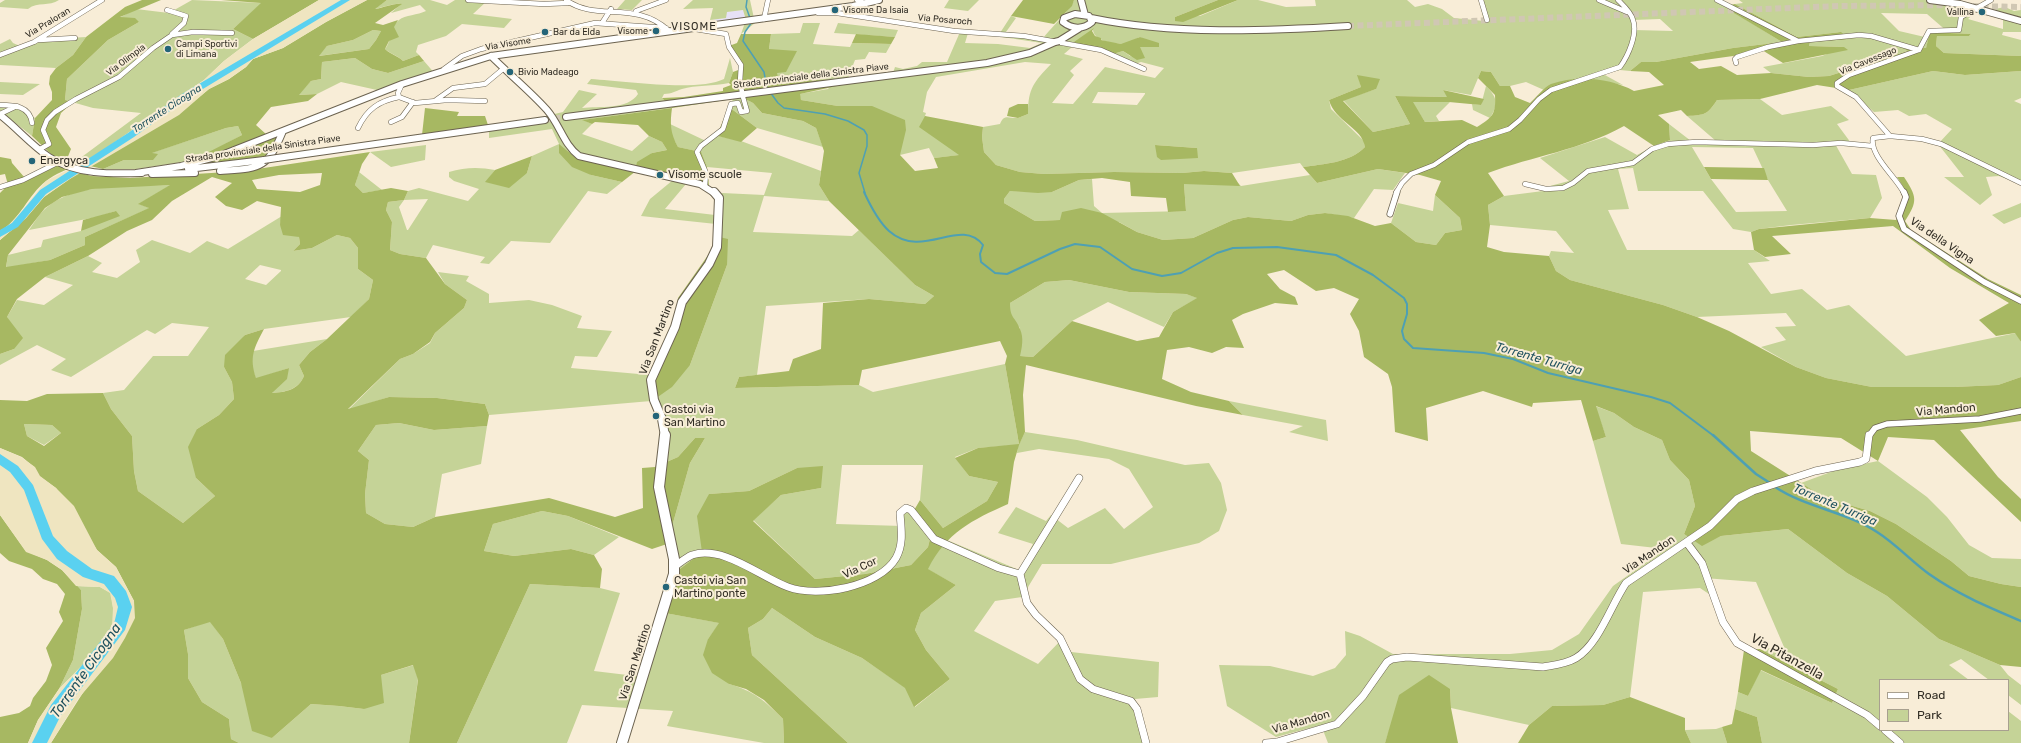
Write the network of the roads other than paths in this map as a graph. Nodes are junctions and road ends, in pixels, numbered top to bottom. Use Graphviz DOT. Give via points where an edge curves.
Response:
graph roads {
  1 [pos="102,0"];
  2 [pos="468,0"];
  3 [pos="666,0"];
  4 [pos="768,0"];
  5 [pos="857,0"];
  6 [pos="879,0"];
  7 [pos="1481,0"];
  8 [pos="1599,0"];
  9 [pos="1618,0"];
  10 [pos="1717,0"];
  11 [pos="1930,0"];
  12 [pos="1991,0"];
  13 [pos="567,1"];
  14 [pos="1081,1"];
  15 [pos="864,3"];
  16 [pos="609,9"];
  17 [pos="1976,9"];
  18 [pos="167,10"];
  19 [pos="636,11"];
  20 [pos="815,11"];
  21 [pos="1628,13"];
  22 [pos="1075,14"];
  23 [pos="1085,15"];
  24 [pos="1091,18"];
  25 [pos="761,19"];
  26 [pos="1487,20"];
  27 [pos="2021,21"];
  28 [pos="602,23"];
  29 [pos="1118,23"];
  30 [pos="1066,25"];
  31 [pos="1089,26"];
  32 [pos="1348,26"];
  33 [pos="690,28"];
  34 [pos="1080,28"];
  35 [pos="667,30"];
  36 [pos="232,33"];
  37 [pos="169,36"];
  38 [pos="76,38"];
  39 [pos="37,40"];
  40 [pos="1055,41"];
  41 [pos="1798,41"];
  42 [pos="493,46"];
  43 [pos="1919,50"];
  44 [pos="0,55"];
  45 [pos="493,56"];
  46 [pos="1736,63"];
  47 [pos="444,69"];
  48 [pos="503,69"];
  49 [pos="1144,69"];
  50 [pos="402,84"];
  51 [pos="744,94"];
  52 [pos="398,98"];
  53 [pos="436,100"];
  54 [pos="485,101"];
  55 [pos="413,102"];
  56 [pos="0,106"];
  57 [pos="17,106"];
  58 [pos="0,114"];
  59 [pos="566,117"];
  60 [pos="545,120"];
  61 [pos="391,122"];
  62 [pos="32,123"];
  63 [pos="358,128"];
  64 [pos="283,131"];
  65 [pos="1890,136"];
  66 [pos="1873,146"];
  67 [pos="40,149"];
  68 [pos="59,162"];
  69 [pos="136,173"];
  70 [pos="2021,183"];
  71 [pos="1525,184"];
  72 [pos="704,186"];
  73 [pos="0,187"];
  74 [pos="1390,214"];
  75 [pos="2021,301"];
  76 [pos="2021,411"];
  77 [pos="1079,478"];
  78 [pos="1687,543"];
  79 [pos="674,567"];
  80 [pos="1020,574"];
  81 [pos="1879,725"];
  82 [pos="1886,731"];
  83 [pos="622,743"];
  84 [pos="1146,743"];
  85 [pos="1266,743"];
  86 [pos="1900,743"];
  1 -- 39 [label="street, Via Praloran"];
  2 -- 13 [label="street" via="544,4"];
  3 -- 19 [label="street"];
  4 -- 25 [label="street"];
  5 -- 15 [label="street"];
  6 -- 15 [label="street"];
  7 -- 26 [label="street"];
  8 -- 21 [label="street"];
  9 -- 21 [label="street"];
  10 -- 41 [label="street"];
  11 -- 17 [label="street"];
  12 -- 17 [label="street"];
  13 -- 16 [label="street" via="591,8"];
  14 -- 22 [label="street"];
  14 -- 23 [label="street"];
  15 -- 20 [label="street"];
  16 -- 19 [label="street"];
  16 -- 28 [label="street"];
  17 -- 27 [label="street"];
  17 -- 43 [label="street" via="1961,17 1959,30 1926,33"];
  18 -- 37 [label="street" via="186,16 184,23"];
  19 -- 35 [label="street" via="659,19"];
  20 -- 25 [label="street"];
  20 -- 40 [label="street, Via Posaroch" via="954,31"];
  21 -- 74 [label="street" via="1633,20 1634,31 1620,67 1550,90 1541,96 1524,118 1510,128 1470,142 1454,150 1435,165 1413,173 1401,182 1396,190"];
  22 -- 23 [label="street"];
  22 -- 30 [label="street" via="1064,18 1063,22"];
  23 -- 24 [label="street"];
  24 -- 29 [label="street"];
  24 -- 31 [label="street"];
  25 -- 33 [label="street, Via Visome"];
  28 -- 35 [label="street"];
  28 -- 42 [label="street"];
  29 -- 31 [label="street"];
  29 -- 32 [label="street" via="1254,31"];
  30 -- 34 [label="street"];
  30 -- 40 [label="street" via="1065,31"];
  31 -- 34 [label="street"];
  33 -- 35 [label="street, Via Visome"];
  33 -- 51 [label="street" via="726,34 729,47 741,65 740,82"];
  34 -- 40 [label="street, Strada provinciale della Sinistra Piave"];
  35 -- 45 [label="street, Via Visome"];
  36 -- 37 [label="street" via="182,33"];
  37 -- 67 [label="street, Via Olimpia" via="117,79 55,112 44,130 49,144"];
  38 -- 39 [label="street"];
  39 -- 44 [label="street, Via Praloran"];
  40 -- 49 [label="street, Via Posaroch" via="1107,52"];
  40 -- 51 [label="street, Strada provinciale della Sinistra Piave" via="1030,54 1000,61"];
  41 -- 43 [label="street" via="1859,35 1872,36"];
  41 -- 46 [label="street" via="1737,57"];
  42 -- 45 [label="street"];
  42 -- 47 [label="street" via="462,56"];
  43 -- 65 [label="street, Via Cavessago" via="1850,76 1836,84 1840,89 1856,97"];
  45 -- 47 [label="street, Via Visome"];
  45 -- 48 [label="street, Via San Martino"];
  47 -- 50 [label="street, Via Visome"];
  48 -- 53 [label="street" via="484,84 453,88"];
  48 -- 72 [label="street, Via San Martino" via="554,118 568,147 576,155 586,160"];
  50 -- 52 [label="street"];
  50 -- 64 [label="street, Via Visome"];
  51 -- 59 [label="street, Strada provinciale della Sinistra Piave"];
  51 -- 72 [label="street" via="747,111 741,112 738,104 731,104 723,129 697,152 706,174"];
  52 -- 55 [label="street"];
  52 -- 63 [label="street" via="370,108"];
  53 -- 54 [label="street"];
  53 -- 55 [label="street" via="430,103"];
  55 -- 61 [label="street" via="402,117"];
  56 -- 57 [label="street"];
  57 -- 58 [label="street"];
  57 -- 62 [label="street" via="29,114"];
  58 -- 67 [label="street, Strada provinciale della Sinistra Piave"];
  60 -- 69 [label="street, Strada provinciale della Sinistra Piave, bridge" via="264,160 159,173"];
  64 -- 69 [label="street, Via Visome" via="208,160"];
  64 -- 69 [label="street" via="272,156 267,163 259,166 166,175"];
  65 -- 66 [label="street" via="1873,138"];
  65 -- 70 [label="street" via="1940,144"];
  66 -- 71 [label="street" via="1841,143 1668,144 1652,149 1633,163 1588,171 1562,188 1546,189"];
  66 -- 75 [label="street, Via della Vigna" via="1906,197 1899,216 1899,223 1904,229 1984,282"];
  67 -- 68 [label="street, Strada provinciale della Sinistra Piave"];
  68 -- 69 [label="street, Strada provinciale della Sinistra Piave" via="93,171"];
  68 -- 73 [label="street" via="23,180"];
  72 -- 79 [label="street, Via San Martino" via="716,193 719,198 717,247 709,264 682,302 675,327 651,380 665,437 658,487"];
  76 -- 78 [label="street, Via Mandon" via="2008,415 1875,427 1868,436 1866,459 1815,471 1737,498 1710,526"];
  77 -- 80 [label="street"];
  78 -- 81 [label="street, Via Pitanzella" via="1702,563 1723,622 1737,643 1867,715"];
  78 -- 85 [label="street, Via Mandon" via="1626,583 1593,642 1574,660 1543,667 1392,658 1341,721 1292,738"];
  79 -- 80 [label="street, Via Cor" via="693,555 707,554 738,562 792,588 846,588 875,576 891,565 896,558 902,537 900,513 906,508 911,510 934,539 999,568"];
  79 -- 83 [label="street, Via San Martino" via="671,588"];
  80 -- 84 [label="street" via="1028,602 1036,615 1060,638 1080,679 1093,689 1131,701 1137,708"];
  82 -- 86 [label="street"];
}
